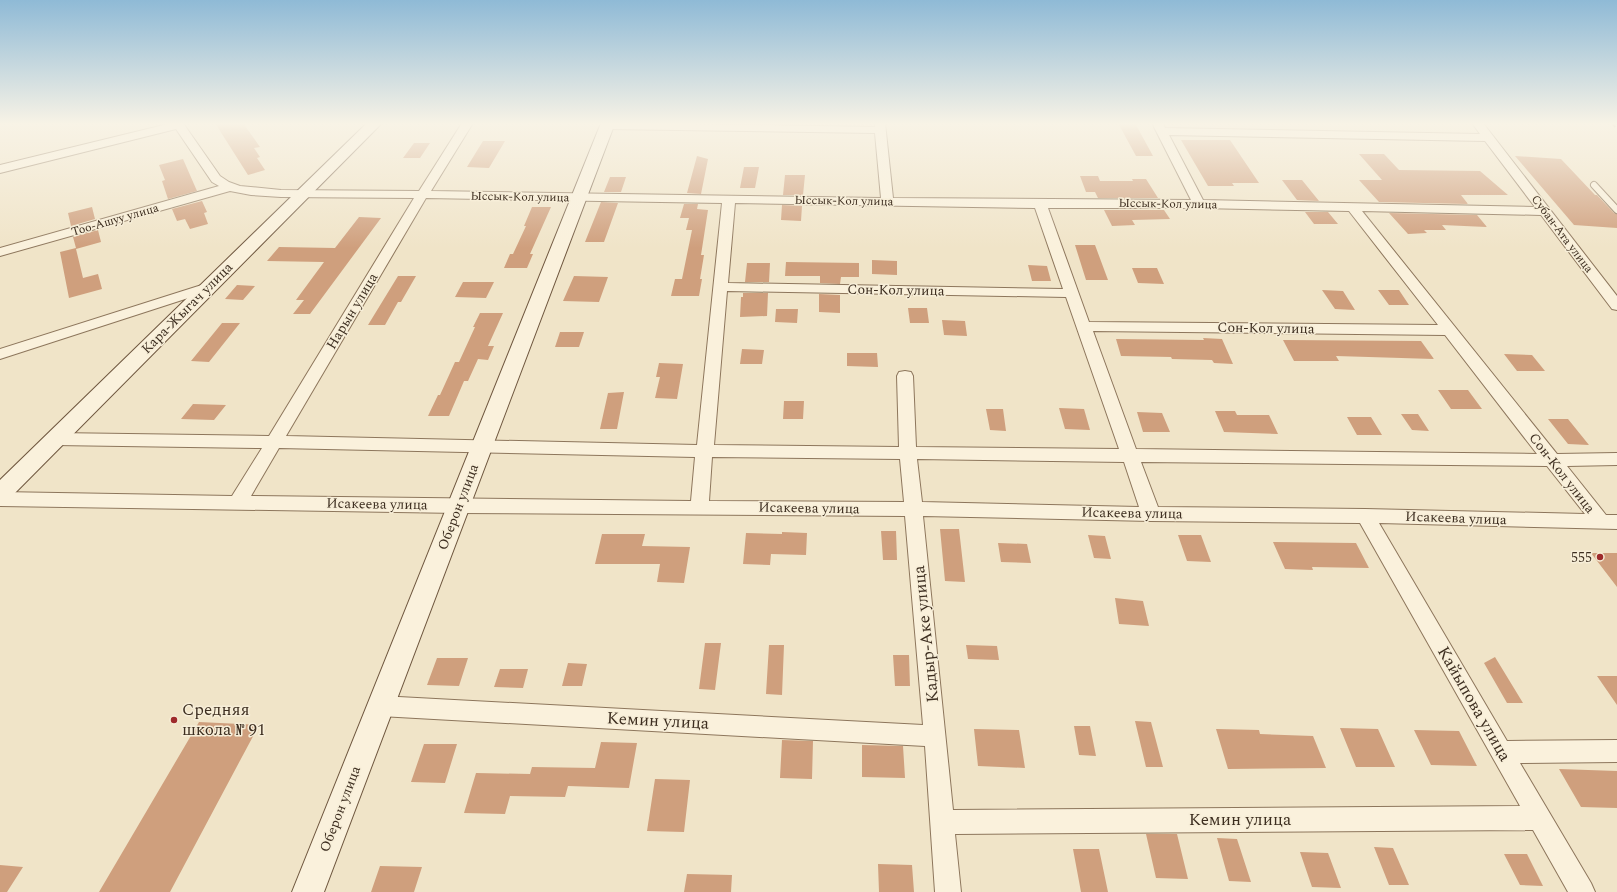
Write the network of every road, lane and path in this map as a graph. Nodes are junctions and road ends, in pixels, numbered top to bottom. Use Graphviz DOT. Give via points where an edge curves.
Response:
graph roads {
  1 [pos="17,165"];
  2 [pos="206,165"];
  3 [pos="333,165"];
  4 [pos="441,165"];
  5 [pos="592,165"];
  6 [pos="884,165"];
  7 [pos="1178,165"];
  8 [pos="1508,165"];
  9 [pos="0,169"];
  10 [pos="1594,184"];
  11 [pos="230,188"];
  12 [pos="303,194"];
  13 [pos="422,195"];
  14 [pos="578,198"];
  15 [pos="729,199"];
  16 [pos="887,201"];
  17 [pos="1040,204"];
  18 [pos="1199,204"];
  19 [pos="1353,208"];
  20 [pos="1617,210"];
  21 [pos="1544,211"];
  22 [pos="0,252"];
  23 [pos="208,287"];
  24 [pos="720,287"];
  25 [pos="1072,293"];
  26 [pos="1617,306"];
  27 [pos="1084,326"];
  28 [pos="1449,330"];
  29 [pos="0,354"];
  30 [pos="904,376"];
  31 [pos="55,439"];
  32 [pos="273,442"];
  33 [pos="480,447"];
  34 [pos="705,451"];
  35 [pos="908,452"];
  36 [pos="1130,455"];
  37 [pos="1552,460"];
  38 [pos="1617,460"];
  39 [pos="0,494"];
  40 [pos="0,499"];
  41 [pos="238,502"];
  42 [pos="459,506"];
  43 [pos="699,506"];
  44 [pos="913,509"];
  45 [pos="1151,514"];
  46 [pos="1365,516"];
  47 [pos="1609,522"];
  48 [pos="380,706"];
  49 [pos="936,736"];
  50 [pos="1617,751"];
  51 [pos="1502,752"];
  52 [pos="1539,818"];
  53 [pos="942,822"];
  54 [pos="308,892"];
  55 [pos="948,892"];
  56 [pos="1582,892"];
  1 -- 9 [label="street"];
  2 -- 11 [label="street, Ыссык-Кол улица" via="222,185"];
  3 -- 12 [label="street, Кара-Жыгач улица"];
  4 -- 13 [label="street, Нарын улица"];
  5 -- 14 [label="street, Оберон улица"];
  6 -- 16 [label="street"];
  7 -- 18 [label="street"];
  8 -- 21 [label="street, Субан-Ата улица"];
  10 -- 20 [label="lane"];
  11 -- 12 [label="street, Ыссык-Кол улица"];
  11 -- 22 [label="street, Тоо-Ашуу улица"];
  12 -- 13 [label="street, Ыссык-Кол улица"];
  12 -- 23 [label="street, Кара-Жыгач улица"];
  13 -- 14 [label="street, Ыссык-Кол улица"];
  13 -- 32 [label="street, Нарын улица"];
  14 -- 15 [label="street, Ыссык-Кол улица"];
  14 -- 33 [label="street, Оберон улица"];
  15 -- 16 [label="street, Ыссык-Кол улица"];
  15 -- 24 [label="street"];
  16 -- 17 [label="street, Ыссык-Кол улица"];
  17 -- 18 [label="street, Ыссык-Кол улица"];
  17 -- 25 [label="street"];
  18 -- 19 [label="street, Ыссык-Кол улица"];
  19 -- 21 [label="street, Ыссык-Кол улица"];
  19 -- 28 [label="street, Сон-Кол улица"];
  21 -- 26 [label="street, Субан-Ата улица"];
  23 -- 29 [label="street"];
  23 -- 31 [label="street, Кара-Жыгач улица"];
  24 -- 25 [label="street, Сон-Кол улица"];
  24 -- 34 [label="street"];
  25 -- 27 [label="street"];
  27 -- 28 [label="street, Сон-Кол улица"];
  27 -- 36 [label="street"];
  28 -- 37 [label="street, Сон-Кол улица"];
  30 -- 35 [label="street, Кадыр-Аке улица"];
  31 -- 32 [label="street"];
  31 -- 39 [label="street, Кара-Жыгач улица"];
  32 -- 33 [label="street"];
  32 -- 41 [label="street, Нарын улица"];
  33 -- 34 [label="street"];
  33 -- 42 [label="street, Оберон улица"];
  34 -- 35 [label="street"];
  34 -- 43 [label="street"];
  35 -- 36 [label="street"];
  35 -- 44 [label="street, Кадыр-Аке улица"];
  36 -- 37 [label="street"];
  36 -- 45 [label="street"];
  37 -- 38 [label="street"];
  37 -- 47 [label="street, Сон-Кол улица"];
  40 -- 41 [label="street, Исакеева улица"];
  41 -- 42 [label="street, Исакеева улица"];
  42 -- 43 [label="street, Исакеева улица"];
  42 -- 48 [label="street, Оберон улица"];
  43 -- 44 [label="street, Исакеева улица"];
  44 -- 45 [label="street, Исакеева улица"];
  44 -- 49 [label="street, Кадыр-Аке улица"];
  45 -- 46 [label="street, Исакеева улица"];
  46 -- 47 [label="street, Исакеева улица"];
  46 -- 51 [label="street, Кайыпова улица"];
  48 -- 49 [label="street, Кемин улица"];
  48 -- 54 [label="street, Оберон улица"];
  49 -- 53 [label="street, Кадыр-Аке улица"];
  50 -- 51 [label="street"];
  51 -- 52 [label="street, Кайыпова улица"];
  52 -- 53 [label="street, Кемин улица"];
  52 -- 56 [label="street, Кайыпова улица"];
  53 -- 55 [label="street, Кадыр-Аке улица"];
}
